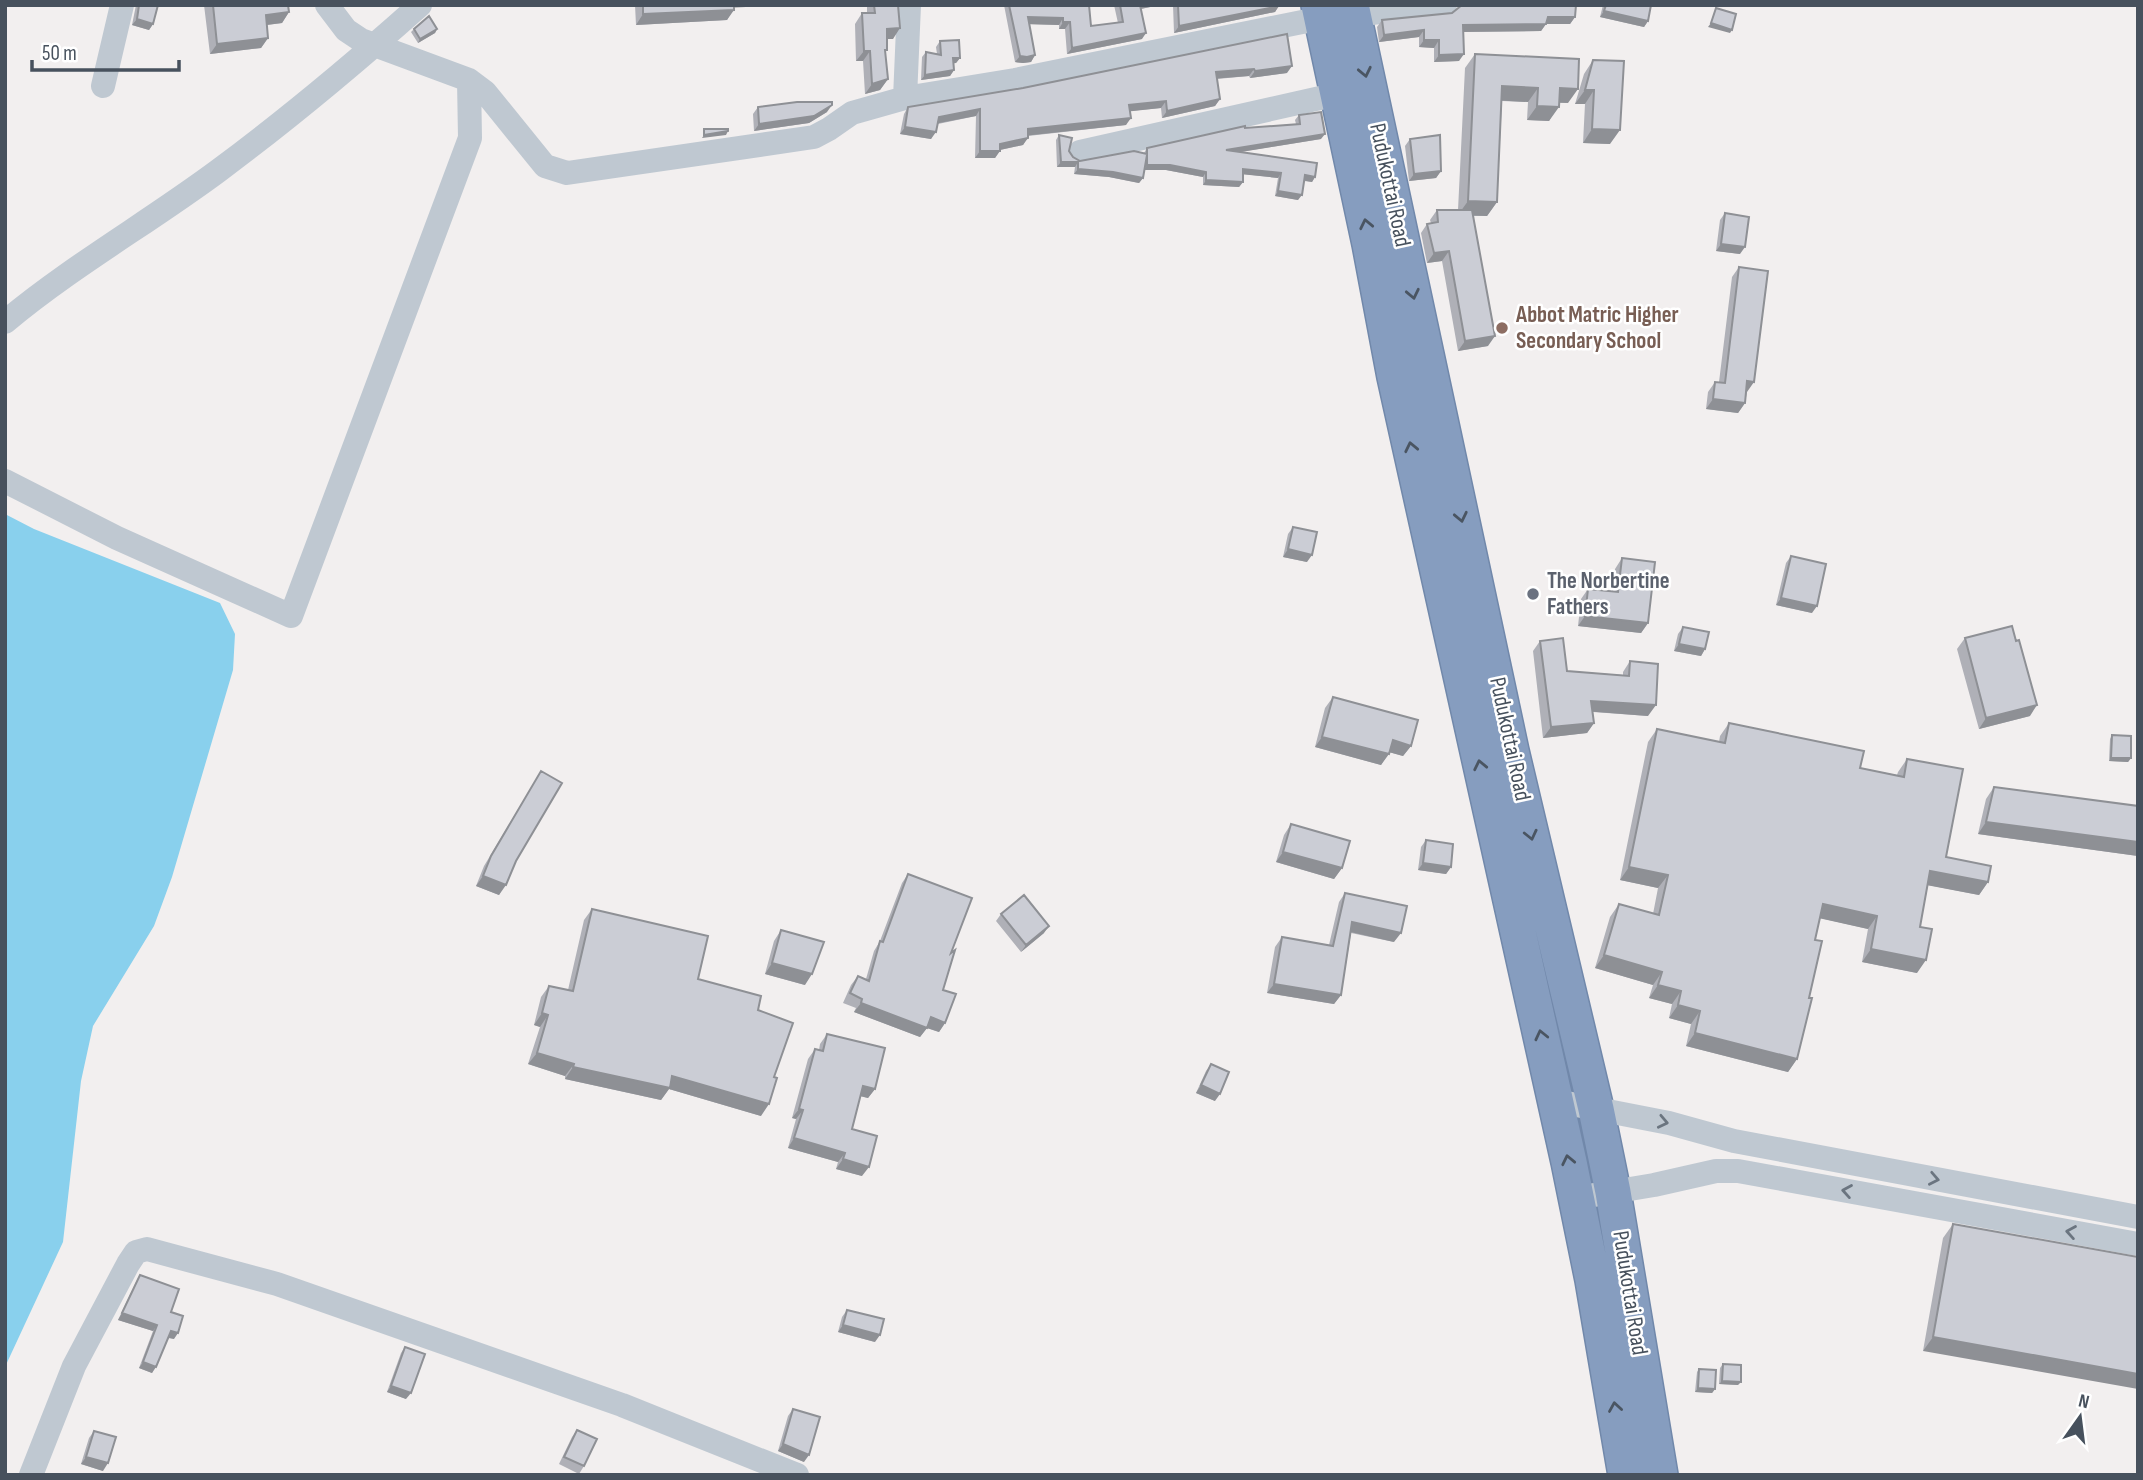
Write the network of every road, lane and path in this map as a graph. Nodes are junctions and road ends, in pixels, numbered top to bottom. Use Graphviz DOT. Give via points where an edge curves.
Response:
graph roads {
  1 [pos="122,5"];
  2 [pos="420,5"];
  3 [pos="909,5"];
  4 [pos="1445,5"];
  5 [pos="1336,11"];
  6 [pos="336,17"];
  7 [pos="375,46"];
  8 [pos="468,80"];
  9 [pos="103,86"];
  10 [pos="1338,93"];
  11 [pos="905,98"];
  12 [pos="1080,152"];
  13 [pos="5,322"];
  14 [pos="1429,367"];
  15 [pos="1395,377"];
  16 [pos="5,481"];
  17 [pos="1556,1101"];
  18 [pos="1596,1109"];
  19 [pos="1613,1192"];
  20 [pos="1576,1198"];
  21 [pos="2138,1217"];
  22 [pos="2138,1244"];
  23 [pos="31,1475"];
  24 [pos="797,1475"];
  25 [pos="1626,1475"];
  26 [pos="1660,1475"];
  1 -- 9 [label="street"];
  2 -- 7 [label="street"];
  3 -- 11 [label="street"];
  4 -- 5 [label="street"];
  5 -- 10 [label="highway, Pudukottai Road"];
  5 -- 11 [label="street" via="1015,80"];
  5 -- 14 [label="highway, Pudukottai Road, one-way"];
  6 -- 7 [label="street"];
  7 -- 8 [label="street"];
  7 -- 13 [label="street" via="218,171 41,292"];
  8 -- 11 [label="street" via="485,92 545,166 567,173 814,137 852,113"];
  8 -- 16 [label="street" via="470,138 291,616 117,538"];
  10 -- 12 [label="street"];
  15 -- 10 [label="highway, Pudukottai Road, one-way"];
  14 -- 15 [label="highway"];
  14 -- 18 [label="highway, Pudukottai Road, one-way" via="1511,751"];
  17 -- 15 [label="highway, Pudukottai Road, one-way"];
  17 -- 18 [label="street"];
  20 -- 17 [label="highway, Pudukottai Road, one-way"];
  18 -- 19 [label="highway, Pudukottai Road"];
  18 -- 21 [label="street, one-way" via="1734,1141"];
  19 -- 20 [label="street"];
  22 -- 19 [label="street, one-way" via="1738,1171"];
  19 -- 26 [label="highway, Pudukottai Road"];
  25 -- 20 [label="highway, Pudukottai Road, one-way"];
  23 -- 24 [label="street" via="74,1366 128,1264 136,1252 147,1249 277,1284 622,1405"];
}
